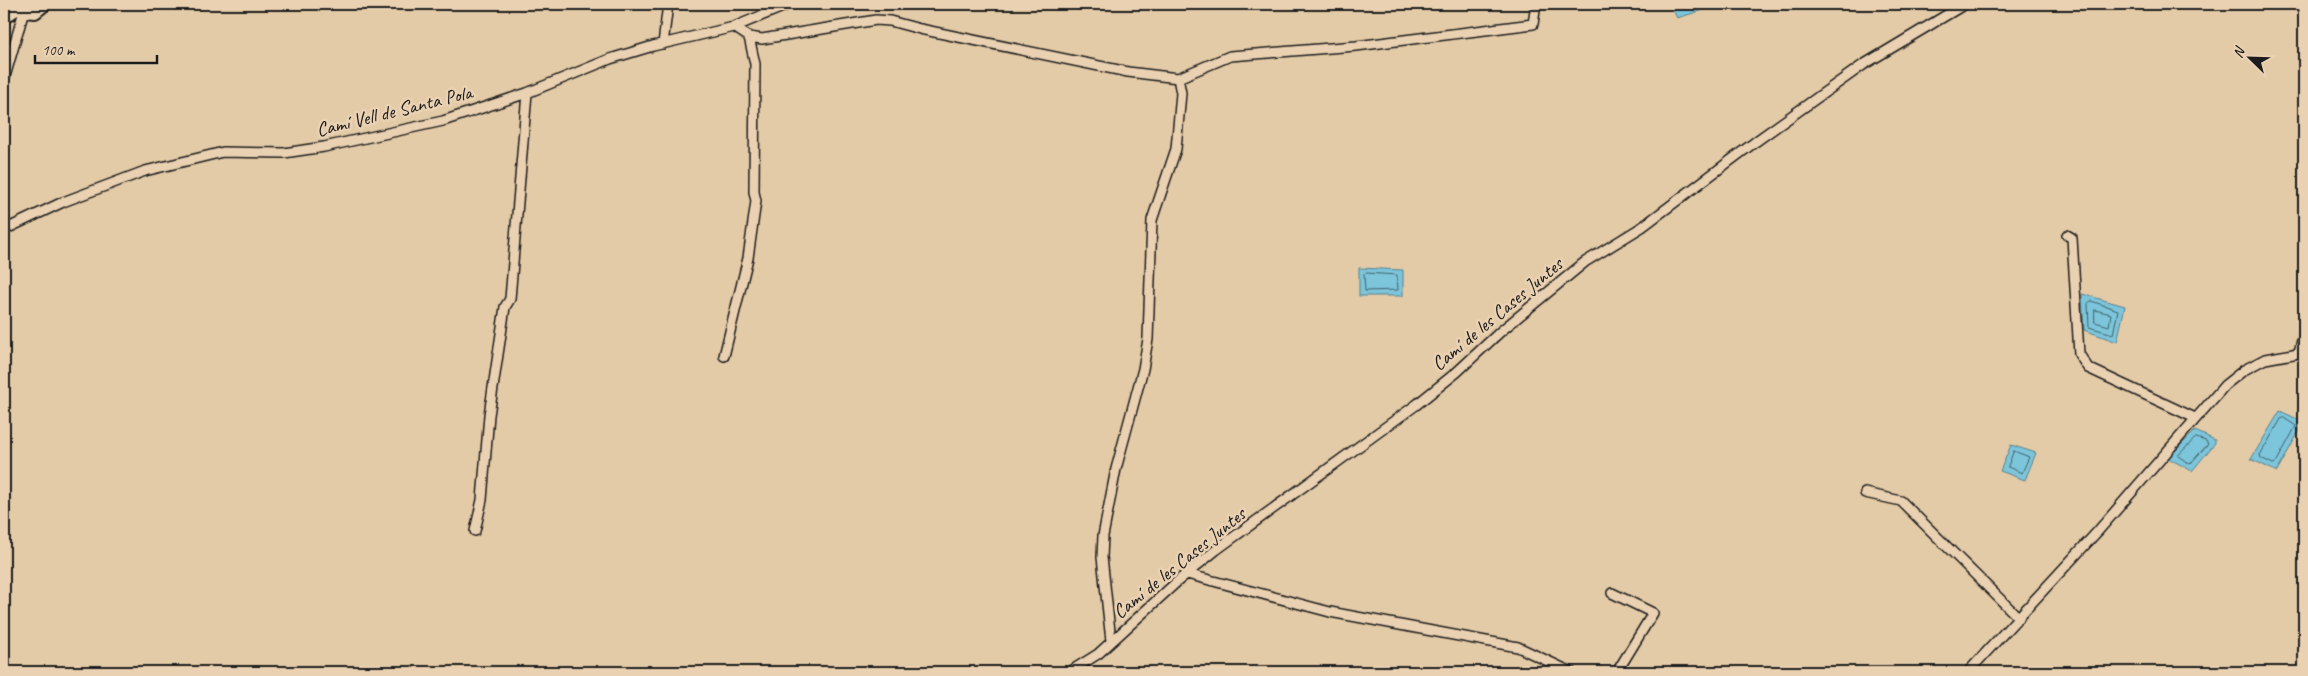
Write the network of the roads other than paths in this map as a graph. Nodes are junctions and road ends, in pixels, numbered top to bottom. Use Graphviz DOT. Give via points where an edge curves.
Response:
graph roads {
  1 [pos="44,4"];
  2 [pos="668,4"];
  3 [pos="790,4"];
  4 [pos="1536,4"];
  5 [pos="1965,4"];
  6 [pos="20,6"];
  7 [pos="4,9"];
  8 [pos="4,17"];
  9 [pos="734,27"];
  10 [pos="749,37"];
  11 [pos="662,44"];
  12 [pos="1178,78"];
  13 [pos="4,80"];
  14 [pos="527,93"];
  15 [pos="4,230"];
  16 [pos="2068,235"];
  17 [pos="2304,331"];
  18 [pos="2301,354"];
  19 [pos="724,356"];
  20 [pos="2195,418"];
  21 [pos="1866,493"];
  22 [pos="475,530"];
  23 [pos="1187,574"];
  24 [pos="1612,593"];
  25 [pos="2019,618"];
  26 [pos="1111,641"];
  27 [pos="1069,672"];
  28 [pos="1571,672"];
  29 [pos="1617,672"];
  30 [pos="1968,672"];
  1 -- 6 [label="main road" via="35,12"];
  2 -- 11 [label="street"];
  3 -- 9 [label="street, Camí Vell de Santa Pola"];
  4 -- 12 [label="street" via="1533,24 1356,46 1230,56"];
  5 -- 23 [label="street, Camí de les Cases Juntes" via="1863,65 1642,227 1585,262 1416,405"];
  6 -- 7 [label="main road"];
  6 -- 8 [label="main road"];
  6 -- 13 [label="street"];
  9 -- 10 [label="street"];
  9 -- 11 [label="street, Camí Vell de Santa Pola"];
  10 -- 12 [label="street" via="762,39 865,21 890,21 920,30 1128,72"];
  10 -- 19 [label="street" via="755,64 756,201 748,258"];
  11 -- 14 [label="street, Camí Vell de Santa Pola" via="610,59"];
  12 -- 26 [label="street" via="1181,93 1176,149 1152,220 1144,369 1116,468 1103,536 1102,557"];
  14 -- 15 [label="street, Camí Vell de Santa Pola" via="443,121 324,147 284,153 223,152 190,159 145,171 63,202"];
  14 -- 22 [label="street" via="510,299 505,307 489,414 482,500"];
  16 -- 20 [label="street" via="2072,238 2079,354 2088,368"];
  17 -- 18 [label="street"];
  18 -- 20 [label="street" via="2265,359 2244,370 2225,385"];
  20 -- 25 [label="street"];
  21 -- 25 [label="street" via="1901,501"];
  23 -- 26 [label="street, Camí de les Cases Juntes"];
  23 -- 28 [label="street" via="1330,612 1518,646"];
  24 -- 29 [label="street" via="1653,613"];
  25 -- 30 [label="street"];
  26 -- 27 [label="street, Camí de les Cases Juntes" via="1098,654"];
}
